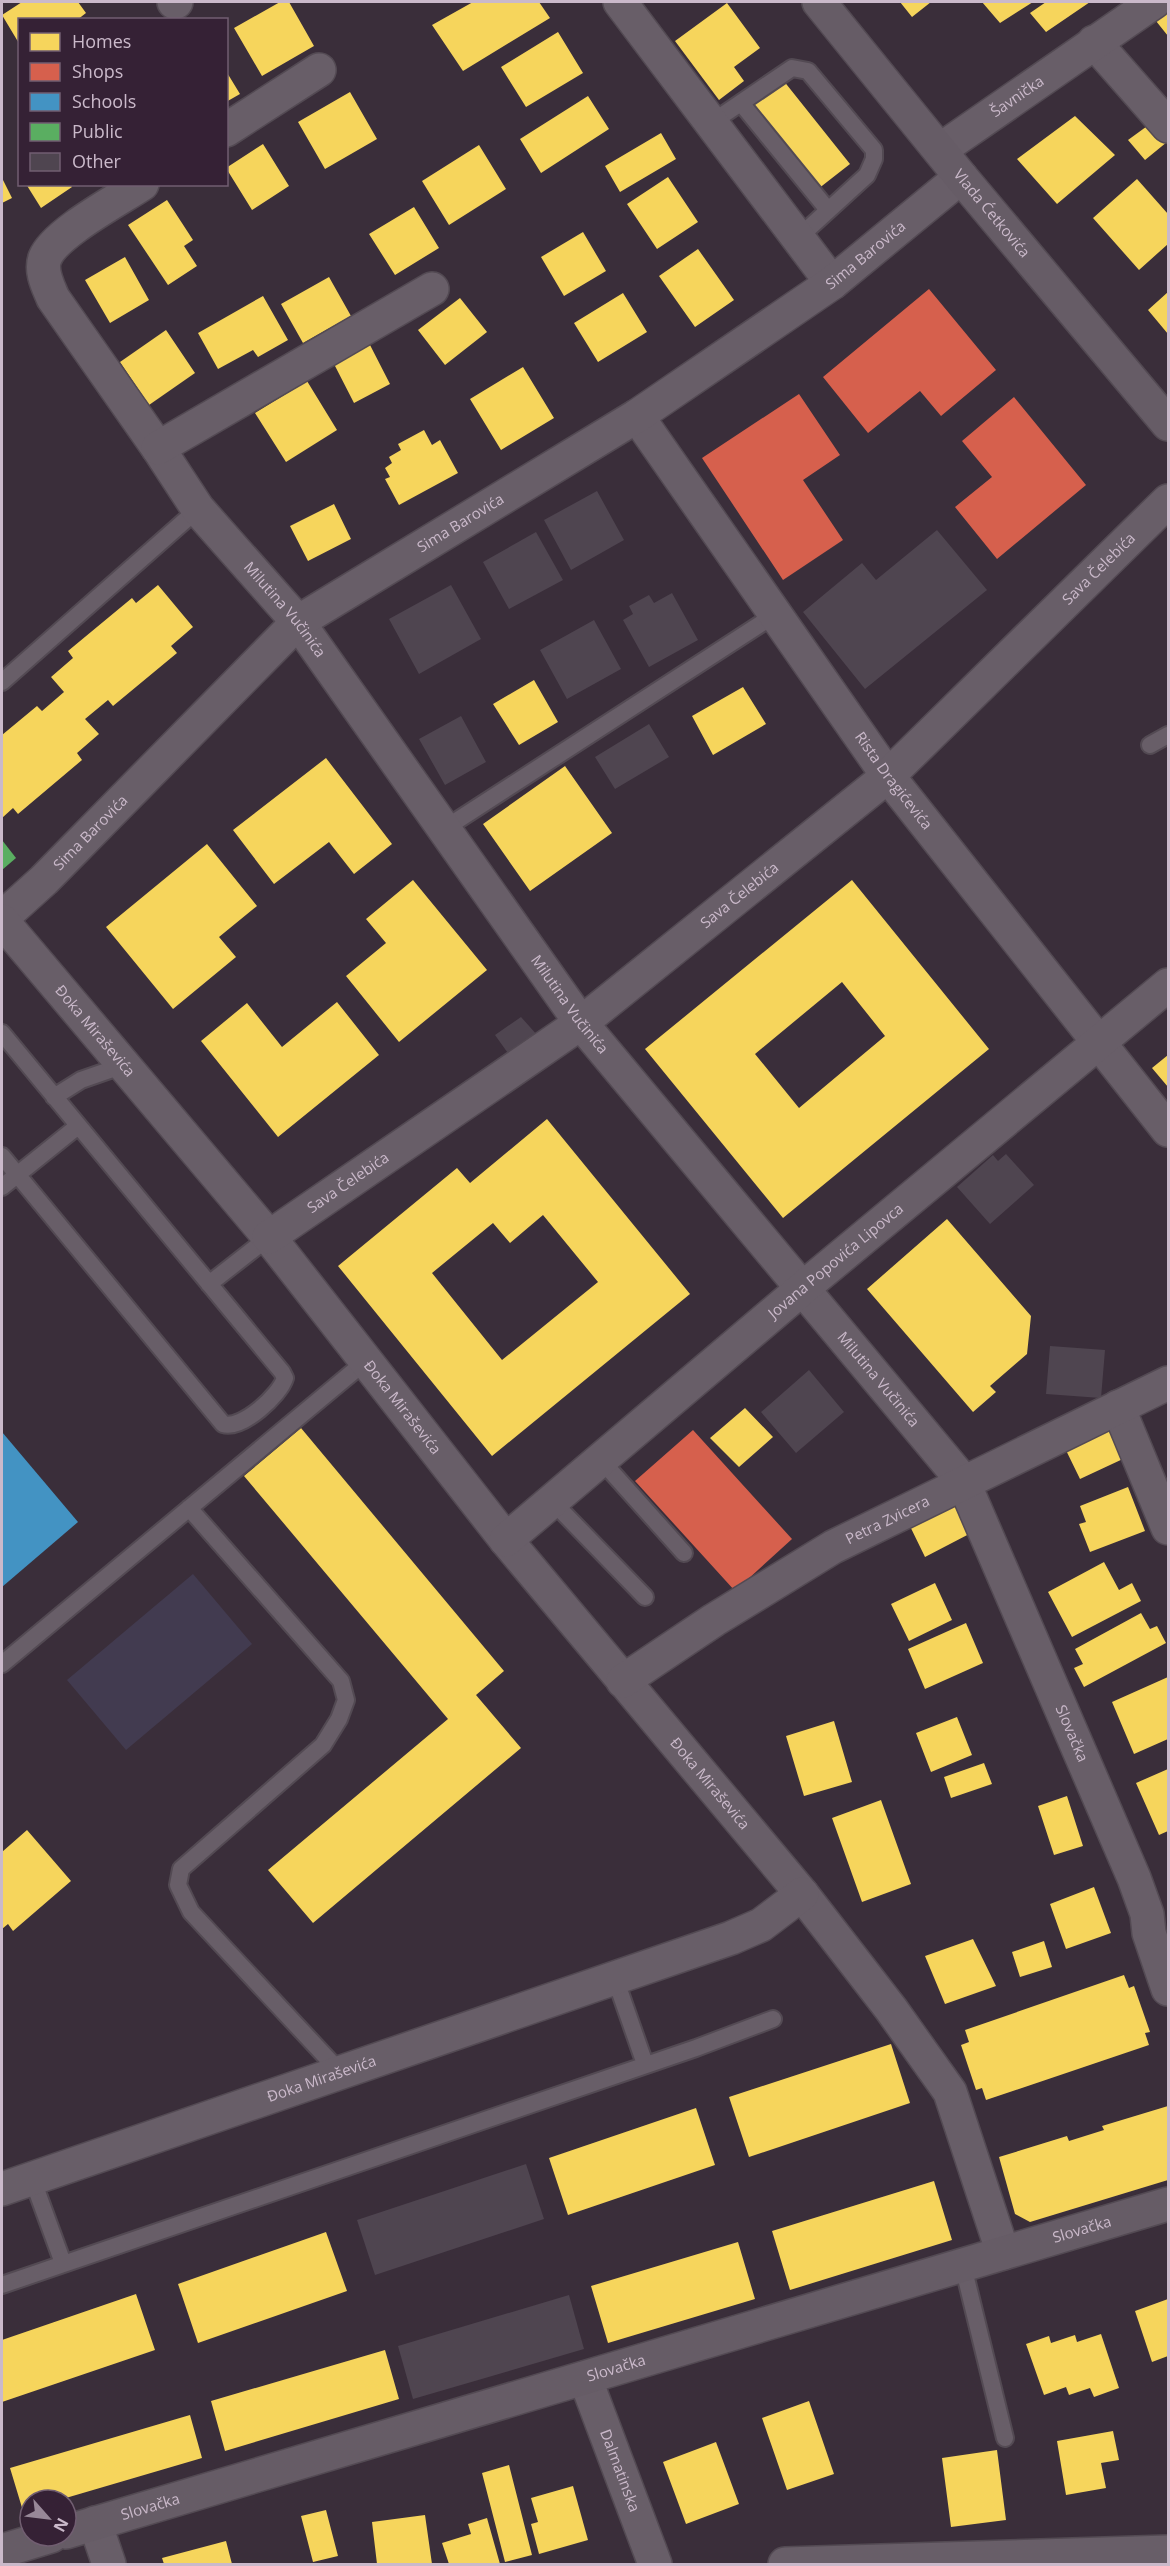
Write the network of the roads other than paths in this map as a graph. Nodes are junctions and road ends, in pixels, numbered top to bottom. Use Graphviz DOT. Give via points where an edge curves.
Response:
graph roads {
  1 [pos="620,2"];
  2 [pos="820,2"];
  3 [pos="1154,2"];
  4 [pos="1094,42"];
  5 [pos="319,70"];
  6 [pos="741,103"];
  7 [pos="711,123"];
  8 [pos="1168,126"];
  9 [pos="228,129"];
  10 [pos="940,150"];
  11 [pos="961,177"];
  12 [pos="139,186"];
  13 [pos="828,210"];
  14 [pos="798,238"];
  15 [pos="832,284"];
  16 [pos="432,289"];
  17 [pos="637,416"];
  18 [pos="1168,424"];
  19 [pos="158,448"];
  20 [pos="1168,501"];
  21 [pos="198,509"];
  22 [pos="776,615"];
  23 [pos="298,622"];
  24 [pos="2,682"];
  25 [pos="1168,735"];
  26 [pos="1150,745"];
  27 [pos="888,776"];
  28 [pos="444,829"];
  29 [pos="2,919"];
  30 [pos="1168,985"];
  31 [pos="581,1023"];
  32 [pos="2,1034"];
  33 [pos="1099,1042"];
  34 [pos="124,1065"];
  35 [pos="54,1097"];
  36 [pos="78,1126"];
  37 [pos="1168,1130"];
  38 [pos="2,1156"];
  39 [pos="16,1174"];
  40 [pos="2,1186"];
  41 [pos="269,1237"];
  42 [pos="209,1284"];
  43 [pos="803,1288"];
  44 [pos="366,1361"];
  45 [pos="1168,1383"];
  46 [pos="1118,1407"];
  47 [pos="600,1460"];
  48 [pos="963,1481"];
  49 [pos="552,1501"];
  50 [pos="189,1508"];
  51 [pos="1168,1528"];
  52 [pos="506,1540"];
  53 [pos="684,1553"];
  54 [pos="645,1597"];
  55 [pos="2,1664"];
  56 [pos="622,1681"];
  57 [pos="802,1894"];
  58 [pos="1158,1909"];
  59 [pos="615,1978"];
  60 [pos="1168,1989"];
  61 [pos="773,2019"];
  62 [pos="645,2064"];
  63 [pos="340,2072"];
  64 [pos="32,2178"];
  65 [pos="2,2189"];
  66 [pos="1168,2204"];
  67 [pos="1003,2253"];
  68 [pos="63,2263"];
  69 [pos="963,2266"];
  70 [pos="2,2285"];
  71 [pos="585,2378"];
  72 [pos="1005,2438"];
  73 [pos="81,2527"];
  74 [pos="18,2546"];
  75 [pos="2,2551"];
  76 [pos="1168,2552"];
  77 [pos="1083,2559"];
  78 [pos="972,2561"];
  79 [pos="109,2565"];
  80 [pos="655,2565"];
  81 [pos="785,2565"];
  1 -- 7 [label="street"];
  2 -- 10 [label="street, Vlada Ćetkovića"];
  3 -- 4 [label="street, Šavnička"];
  4 -- 8 [label="street"];
  4 -- 10 [label="street, Šavnička"];
  5 -- 9 [label="street"];
  6 -- 7 [label="lane"];
  6 -- 13 [label="lane"];
  6 -- 13 [label="lane" via="792,68 808,71 874,150 867,176"];
  7 -- 14 [label="street"];
  10 -- 11 [label="street, Vlada Ćetkovića"];
  11 -- 15 [label="street, Sima Barovića"];
  11 -- 18 [label="street, Vlada Ćetkovića"];
  12 -- 19 [label="street, Milutina Vučinića" via="62,236 45,258 44,277 53,298"];
  13 -- 14 [label="lane"];
  14 -- 15 [label="street"];
  15 -- 17 [label="street, Sima Barovića"];
  16 -- 19 [label="street"];
  17 -- 22 [label="street, Rista Dragićevića"];
  17 -- 23 [label="street, Sima Barovića"];
  19 -- 21 [label="street, Milutina Vučinića"];
  20 -- 27 [label="street, Sava Čelebića"];
  21 -- 23 [label="street, Milutina Vučinića"];
  21 -- 24 [label="lane"];
  22 -- 27 [label="street, Rista Dragićevića"];
  22 -- 28 [label="lane"];
  23 -- 28 [label="street, Milutina Vučinića"];
  23 -- 29 [label="street, Sima Barovića"];
  25 -- 26 [label="lane"];
  27 -- 31 [label="street, Sava Čelebića"];
  27 -- 33 [label="street, Rista Dragićevića"];
  28 -- 31 [label="street, Milutina Vučinića"];
  29 -- 34 [label="street, Đoka Miraševića"];
  30 -- 33 [label="street, Jovana Popovića Lipovca"];
  31 -- 41 [label="street, Sava Čelebića"];
  31 -- 43 [label="street, Milutina Vučinića"];
  32 -- 35 [label="lane"];
  33 -- 37 [label="street, Rista Dragićevića"];
  33 -- 43 [label="street, Jovana Popovića Lipovca"];
  34 -- 35 [label="lane" via="81,1080"];
  34 -- 41 [label="street, Đoka Miraševića"];
  35 -- 36 [label="lane"];
  36 -- 39 [label="lane"];
  36 -- 42 [label="lane"];
  38 -- 39 [label="lane"];
  39 -- 40 [label="lane"];
  39 -- 42 [label="lane" via="223,1424 231,1425 246,1419 274,1397 285,1378"];
  41 -- 42 [label="lane"];
  41 -- 44 [label="street, Đoka Miraševića"];
  43 -- 47 [label="street, Jovana Popovića Lipovca"];
  43 -- 48 [label="street, Milutina Vučinića"];
  44 -- 50 [label="lane"];
  44 -- 52 [label="street, Đoka Miraševića"];
  45 -- 46 [label="street, Petra Zvicera"];
  46 -- 48 [label="street, Petra Zvicera"];
  46 -- 51 [label="street"];
  47 -- 49 [label="street, Jovana Popovića Lipovca"];
  47 -- 53 [label="lane"];
  48 -- 56 [label="street, Petra Zvicera" via="833,1547"];
  48 -- 58 [label="street, Slovačka" via="1134,1878"];
  49 -- 52 [label="street, Jovana Popovića Lipovca"];
  49 -- 54 [label="lane"];
  50 -- 55 [label="lane"];
  50 -- 63 [label="lane" via="341,1681 346,1700 323,1745 181,1869 178,1885 191,1912"];
  52 -- 56 [label="street, Đoka Miraševića"];
  56 -- 57 [label="street, Đoka Miraševića"];
  57 -- 59 [label="street, Đoka Miraševića" via="749,1931"];
  57 -- 67 [label="street, Đoka Miraševića" via="950,2092"];
  58 -- 60 [label="street, Slovačka" via="1149,1933"];
  59 -- 62 [label="lane"];
  59 -- 63 [label="street, Đoka Miraševića"];
  61 -- 62 [label="lane"];
  62 -- 68 [label="lane"];
  63 -- 64 [label="street, Đoka Miraševića"];
  64 -- 65 [label="street, Đoka Miraševića"];
  64 -- 68 [label="lane"];
  66 -- 67 [label="street, Slovačka"];
  67 -- 69 [label="street, Slovačka"];
  68 -- 70 [label="lane"];
  69 -- 71 [label="street, Slovačka"];
  69 -- 72 [label="lane"];
  71 -- 73 [label="street, Slovačka"];
  71 -- 80 [label="street, Dalmatinska"];
  73 -- 79 [label="street"];
  74 -- 75 [label="street"];
  76 -- 77 [label="street"];
  77 -- 78 [label="street"];
  78 -- 81 [label="street"];
}
